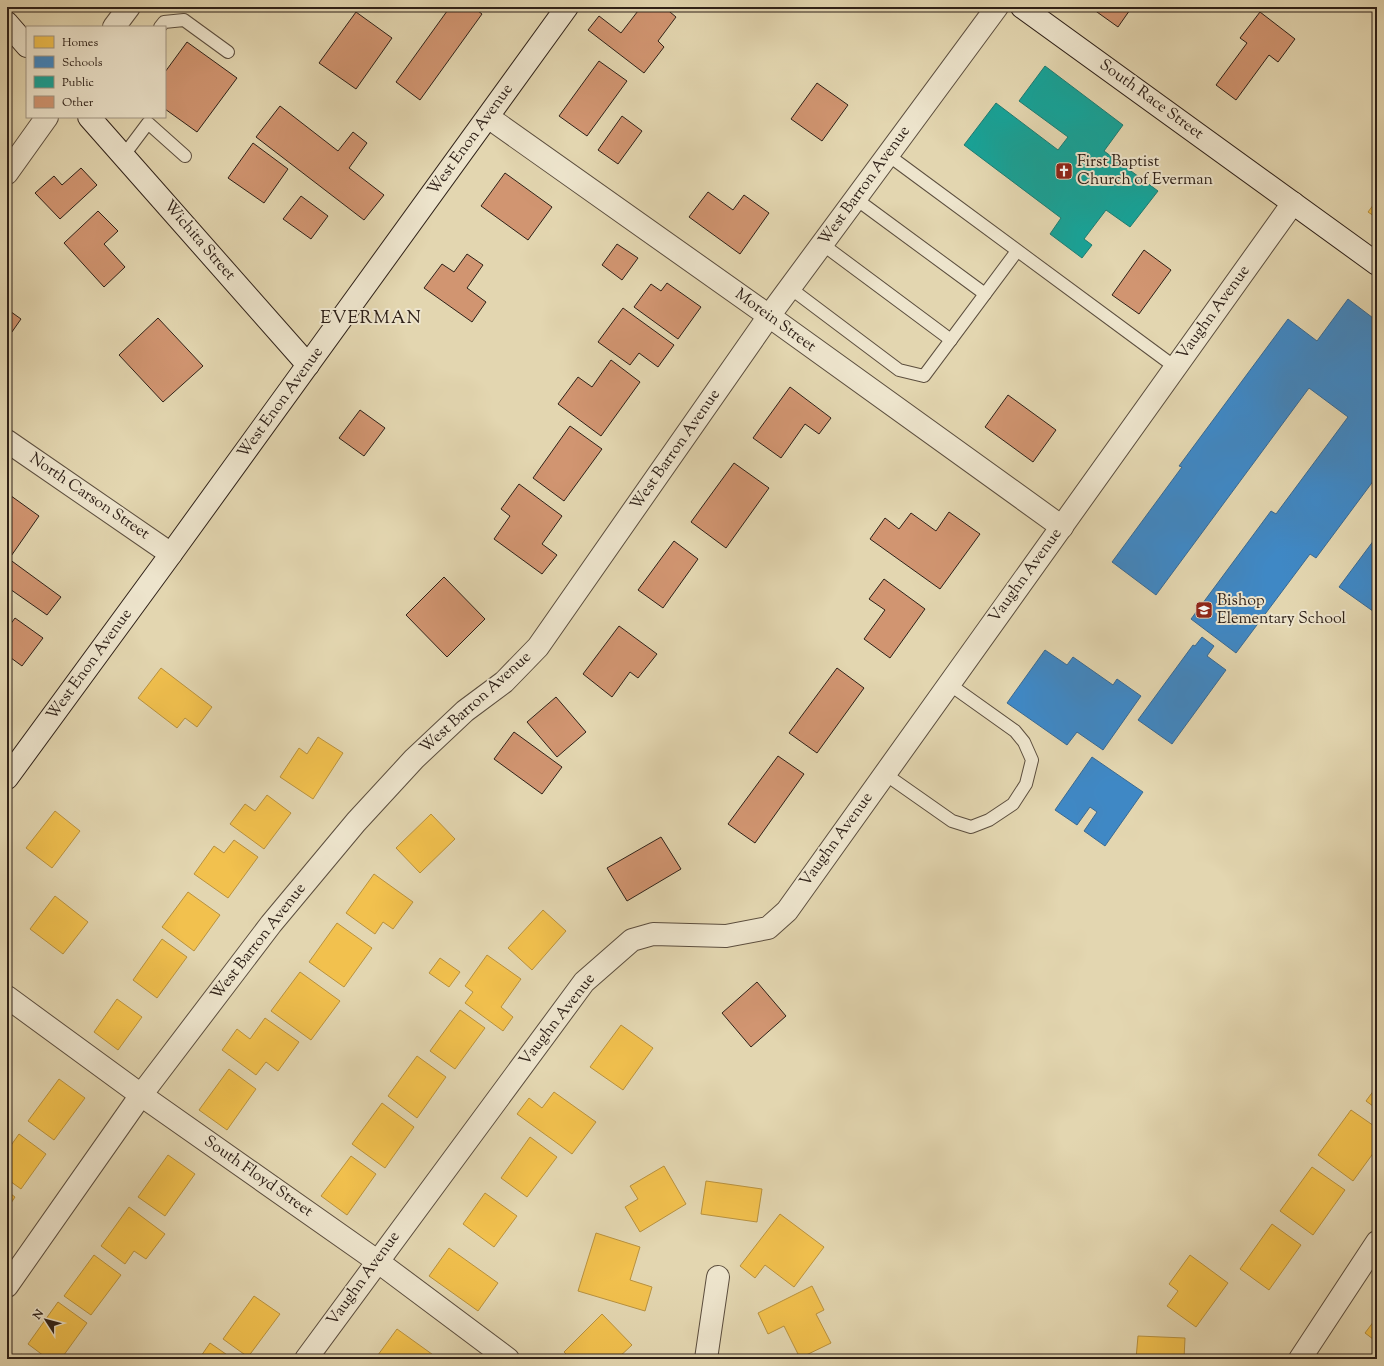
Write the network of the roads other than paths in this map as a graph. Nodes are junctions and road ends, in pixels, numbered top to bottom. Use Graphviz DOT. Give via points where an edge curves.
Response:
graph roads {
  1 [pos="128,7"];
  2 [pos="567,7"];
  3 [pos="996,7"];
  4 [pos="1022,7"];
  5 [pos="7,23"];
  6 [pos="115,26"];
  7 [pos="161,26"];
  8 [pos="26,45"];
  9 [pos="228,52"];
  10 [pos="488,117"];
  11 [pos="46,118"];
  12 [pos="90,118"];
  13 [pos="145,120"];
  14 [pos="124,155"];
  15 [pos="888,155"];
  16 [pos="185,156"];
  17 [pos="7,173"];
  18 [pos="856,199"];
  19 [pos="1293,203"];
  20 [pos="822,244"];
  21 [pos="1017,250"];
  22 [pos="1377,264"];
  23 [pos="790,288"];
  24 [pos="985,294"];
  25 [pos="770,316"];
  26 [pos="951,340"];
  27 [pos="308,365"];
  28 [pos="1175,367"];
  29 [pos="7,441"];
  30 [pos="1062,527"];
  31 [pos="171,554"];
  32 [pos="949,684"];
  33 [pos="885,774"];
  34 [pos="7,778"];
  35 [pos="7,997"];
  36 [pos="141,1095"];
  37 [pos="1377,1242"];
  38 [pos="377,1261"];
  39 [pos="718,1277"];
  40 [pos="7,1286"];
  41 [pos="306,1359"];
  42 [pos="508,1359"];
  43 [pos="706,1359"];
  44 [pos="1300,1359"];
  1 -- 6 [label="street"];
  2 -- 10 [label="street, West Enon Avenue"];
  3 -- 15 [label="street, West Barron Avenue"];
  4 -- 19 [label="street, South Race Street"];
  5 -- 8 [label="street"];
  7 -- 9 [label="lane" via="164,22 184,20"];
  10 -- 25 [label="street, Morein Street"];
  10 -- 27 [label="street, West Enon Avenue"];
  11 -- 17 [label="street"];
  12 -- 14 [label="street, Wichita Street"];
  13 -- 14 [label="lane"];
  13 -- 16 [label="lane"];
  14 -- 27 [label="street, Wichita Street"];
  15 -- 18 [label="street, West Barron Avenue"];
  15 -- 21 [label="lane"];
  18 -- 20 [label="street, West Barron Avenue"];
  18 -- 24 [label="lane"];
  19 -- 22 [label="street, South Race Street"];
  19 -- 28 [label="street, Vaughn Avenue"];
  20 -- 23 [label="street, West Barron Avenue"];
  20 -- 26 [label="lane"];
  21 -- 24 [label="lane"];
  21 -- 28 [label="lane"];
  23 -- 25 [label="street, West Barron Avenue"];
  23 -- 26 [label="lane" via="899,370 924,376"];
  24 -- 26 [label="lane"];
  25 -- 30 [label="street, Morein Street"];
  25 -- 36 [label="street, West Barron Avenue" via="538,647 504,682 465,711 414,759 356,822 271,924"];
  27 -- 31 [label="street, West Enon Avenue"];
  28 -- 30 [label="street, Vaughn Avenue"];
  29 -- 31 [label="street, North Carson Street"];
  30 -- 32 [label="street, Vaughn Avenue"];
  31 -- 34 [label="street, West Enon Avenue"];
  32 -- 33 [label="street, Vaughn Avenue"];
  32 -- 33 [label="lane" via="1015,731 1024,742 1032,760 1026,784 1013,804 989,820 971,827 952,820"];
  33 -- 38 [label="street, Vaughn Avenue" via="787,911 768,928 726,936 653,934 632,940 584,982"];
  35 -- 36 [label="street, South Floyd Street"];
  36 -- 38 [label="street, South Floyd Street"];
  36 -- 40 [label="street, West Barron Avenue"];
  37 -- 44 [label="street"];
  38 -- 41 [label="street, Vaughn Avenue"];
  38 -- 42 [label="street, South Floyd Street"];
  39 -- 43 [label="street"];
}
